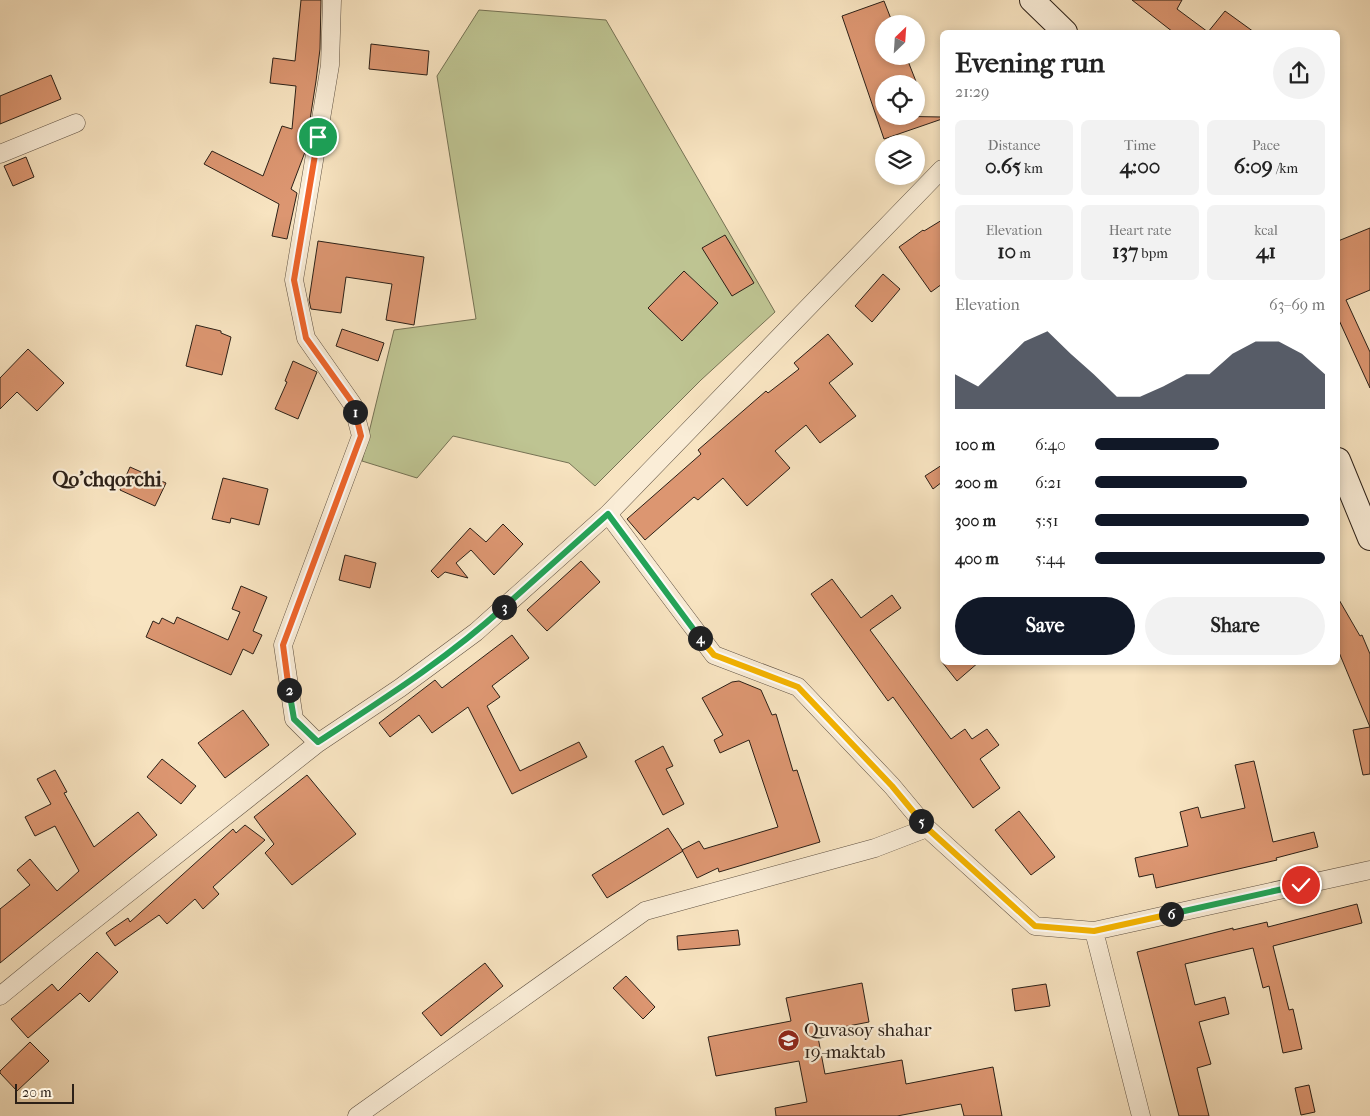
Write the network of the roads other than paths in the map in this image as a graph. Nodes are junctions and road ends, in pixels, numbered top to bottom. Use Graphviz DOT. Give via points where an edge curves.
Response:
graph roads {
  1 [pos="332,0"];
  2 [pos="1032,0"];
  3 [pos="1064,30"];
  4 [pos="76,122"];
  5 [pos="0,154"];
  6 [pos="940,171"];
  7 [pos="1340,465"];
  8 [pos="608,514"];
  9 [pos="1370,538"];
  10 [pos="318,742"];
  11 [pos="927,828"];
  12 [pos="1370,870"];
  13 [pos="1094,931"];
  14 [pos="0,996"];
  15 [pos="357,1116"];
  16 [pos="1141,1116"];
  1 -- 10 [label="street" via="330,65 294,280 306,338 354,405 361,436 283,645 294,719"];
  2 -- 3 [label="main road"];
  4 -- 5 [label="street"];
  6 -- 8 [label="street"];
  7 -- 9 [label="main road"];
  8 -- 10 [label="street" via="476,632 400,688"];
  8 -- 11 [label="street" via="714,655 798,687 892,786"];
  10 -- 14 [label="street"];
  11 -- 13 [label="street" via="1035,926"];
  11 -- 15 [label="street" via="875,848 644,911"];
  12 -- 13 [label="street"];
  13 -- 16 [label="street"];
}
